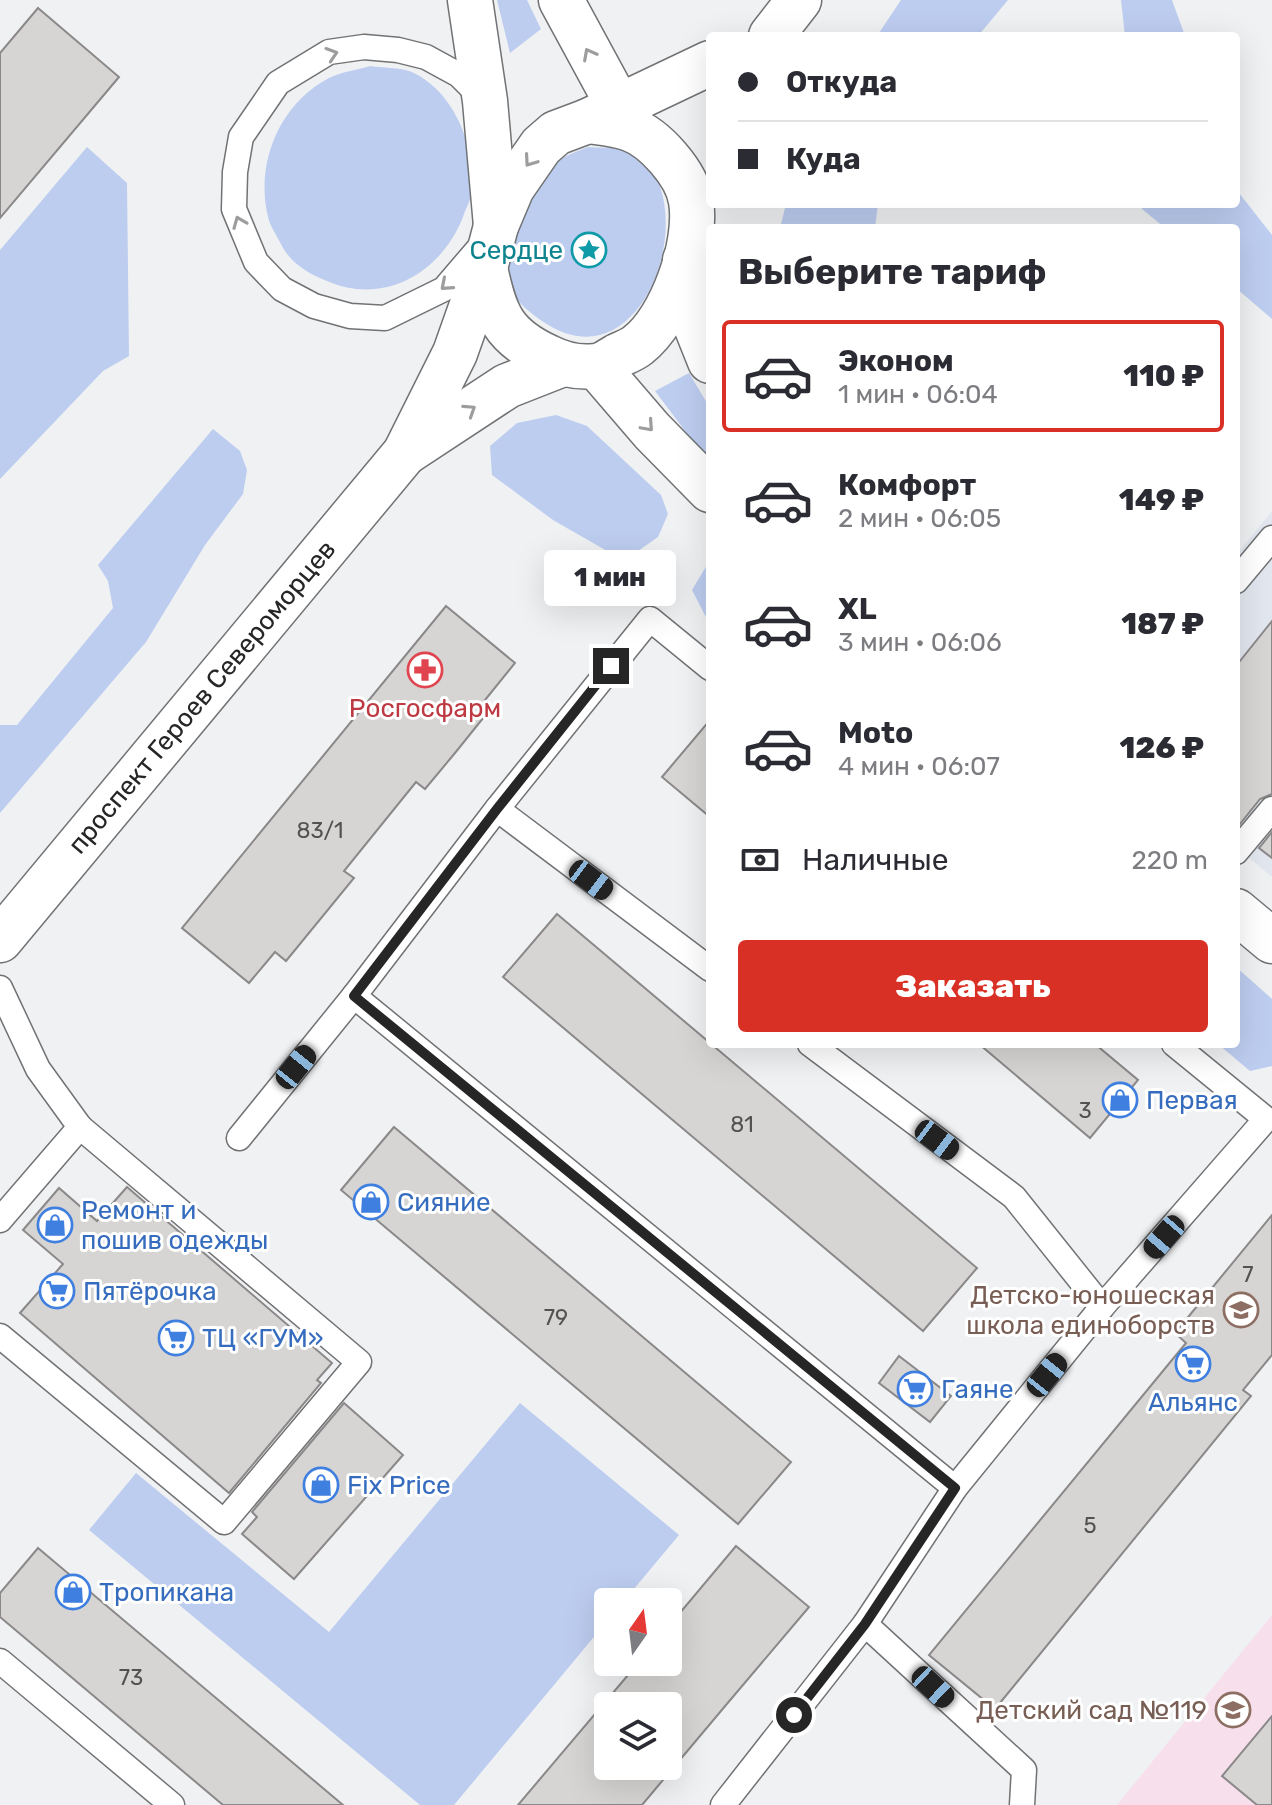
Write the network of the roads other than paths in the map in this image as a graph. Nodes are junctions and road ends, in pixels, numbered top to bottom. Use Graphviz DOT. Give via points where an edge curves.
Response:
graph roads {
  1 [pos="470,0"];
  2 [pos="561,0"];
  3 [pos="706,65"];
  4 [pos="485,101"];
  5 [pos="612,119"];
  6 [pos="706,167"];
  7 [pos="691,198"];
  8 [pos="496,226"];
  9 [pos="685,260"];
  10 [pos="485,268"];
  11 [pos="706,351"];
  12 [pos="580,365"];
  13 [pos="405,453"];
  14 [pos="706,486"];
  15 [pos="1272,538"];
  16 [pos="1240,576"];
  17 [pos="706,665"];
  18 [pos="497,809"];
  19 [pos="1272,809"];
  20 [pos="1240,847"];
  21 [pos="1240,914"];
  22 [pos="0,940"];
  23 [pos="1272,941"];
  24 [pos="706,966"];
  25 [pos="0,988"];
  26 [pos="354,996"];
  27 [pos="815,1048"];
  28 [pos="1179,1048"];
  29 [pos="1270,1119"];
  30 [pos="80,1127"];
  31 [pos="239,1138"];
  32 [pos="0,1220"];
  33 [pos="1102,1307"];
  34 [pos="0,1336"];
  35 [pos="955,1488"];
  36 [pos="865,1624"];
  37 [pos="0,1661"];
  38 [pos="172,1805"];
  39 [pos="723,1805"];
  40 [pos="1022,1805"];
  1 -- 4 [label="main road"];
  5 -- 2 [label="main road, one-way"];
  3 -- 5 [label="main road, проспект Героев Североморцев"];
  4 -- 8 [label="main road"];
  8 -- 4 [label="lane, one-way" via="444,289 385,318 350,316 282,289 256,262 234,209 241,137 278,83 329,52 364,47 426,57 459,75"];
  5 -- 7 [label="main road, проспект Героев Североморцев" via="657,146"];
  5 -- 8 [label="main road, проспект Героев Североморцев, one-way" via="556,133 541,146 512,188"];
  6 -- 7 [label="main road, проспект Героев Североморцев"];
  7 -- 9 [label="main road, проспект Героев Североморцев"];
  8 -- 10 [label="main road, проспект Героев Североморцев"];
  9 -- 11 [label="main road" via="696,326"];
  9 -- 12 [label="main road, проспект Героев Североморцев" via="673,296 638,345"];
  10 -- 12 [label="main road, проспект Героев Североморцев" via="493,307 506,329 534,351"];
  10 -- 13 [label="main road, проспект Героев Североморцев" via="455,353"];
  13 -- 12 [label="main road, проспект Героев Североморцев, one-way" via="507,386"];
  12 -- 14 [label="main road, one-way"];
  13 -- 22 [label="main road, проспект Героев Североморцев"];
  15 -- 16 [label="lane"];
  17 -- 18 [label="lane" via="650,619"];
  18 -- 24 [label="lane"];
  18 -- 26 [label="lane"];
  19 -- 20 [label="lane"];
  21 -- 23 [label="main road"];
  25 -- 30 [label="lane" via="38,1069"];
  26 -- 31 [label="lane"];
  26 -- 35 [label="lane"];
  27 -- 33 [label="lane" via="1014,1197"];
  28 -- 29 [label="lane"];
  29 -- 33 [label="lane"];
  30 -- 32 [label="lane"];
  30 -- 34 [label="lane" via="359,1362 224,1522"];
  33 -- 35 [label="lane"];
  35 -- 36 [label="lane"];
  36 -- 39 [label="lane"];
  36 -- 40 [label="lane" via="1024,1770"];
  37 -- 38 [label="lane"];
}
